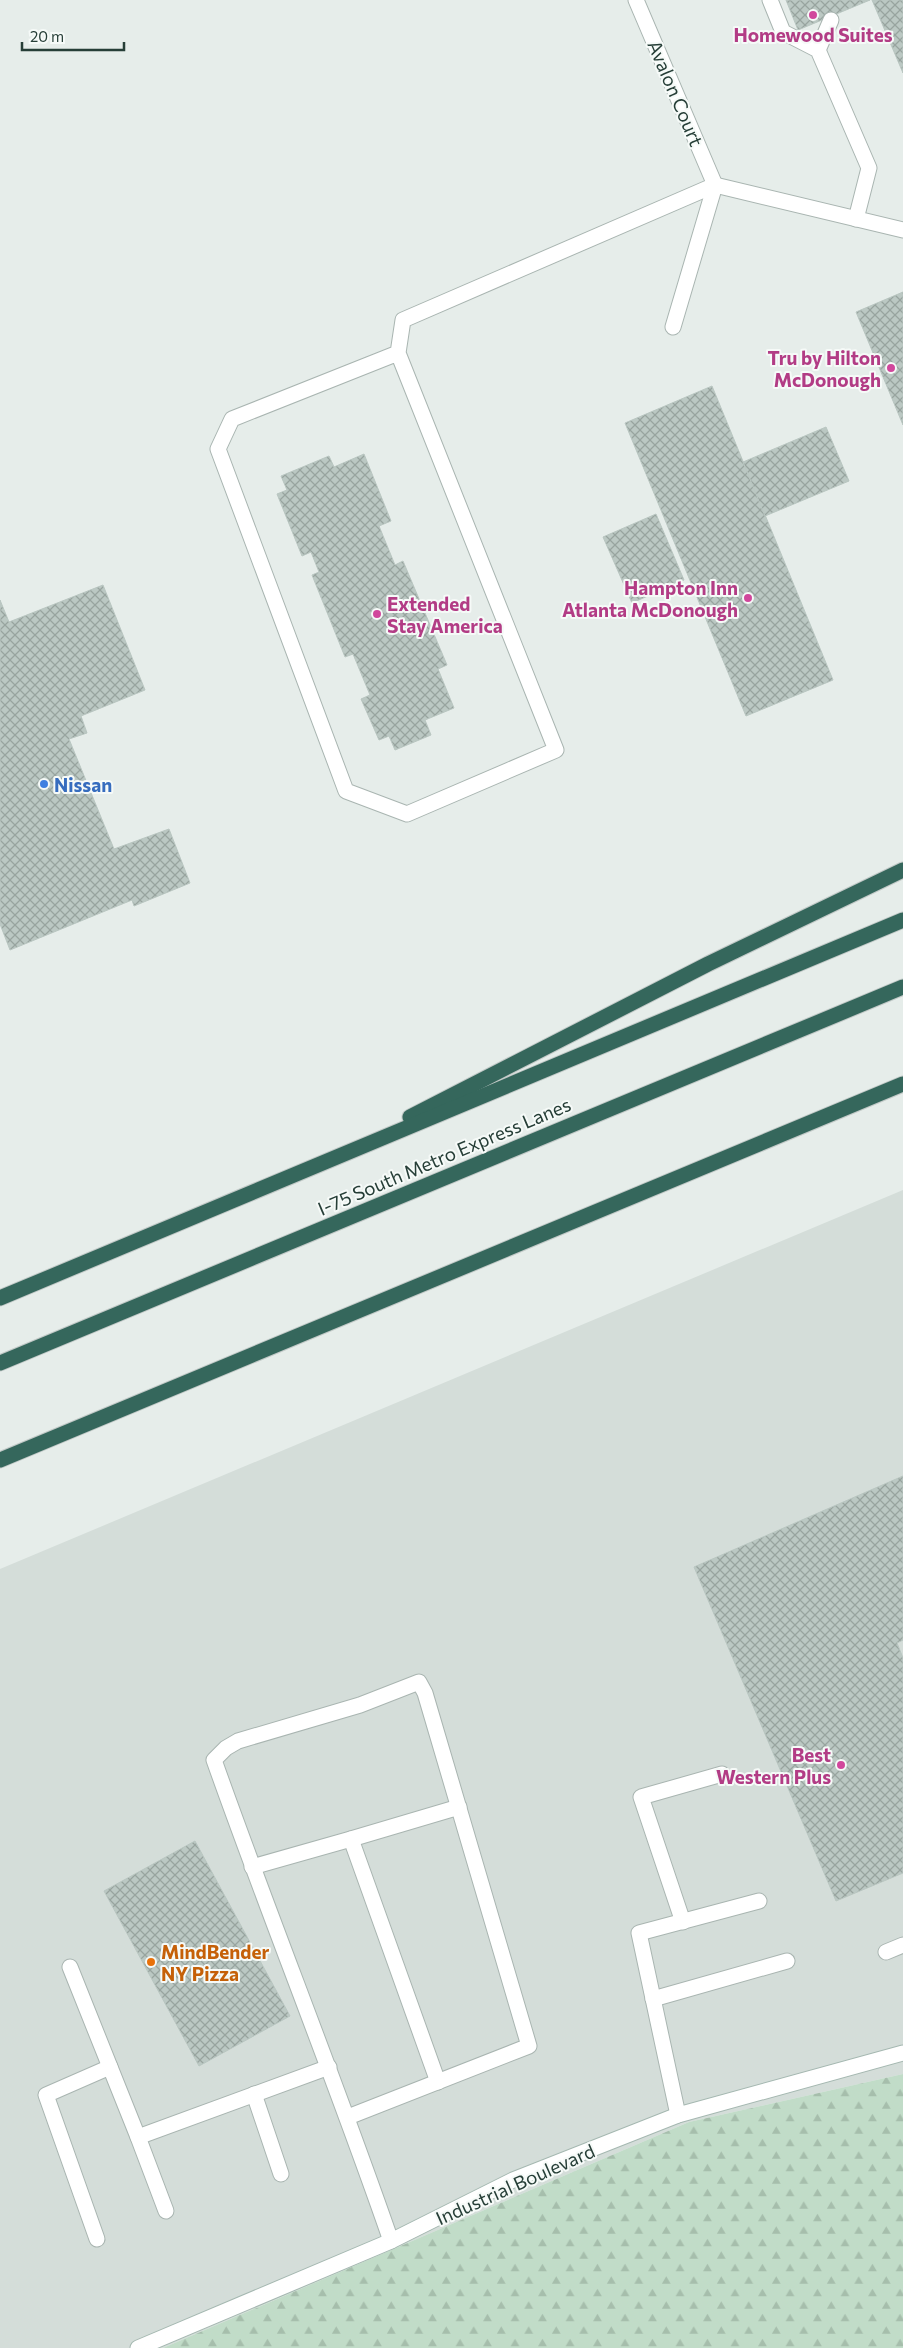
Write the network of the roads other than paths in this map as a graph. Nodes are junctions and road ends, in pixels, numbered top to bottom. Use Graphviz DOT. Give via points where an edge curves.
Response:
graph roads {
  1 [pos="636,0"];
  2 [pos="770,0"];
  3 [pos="831,20"];
  4 [pos="818,50"];
  5 [pos="715,185"];
  6 [pos="856,219"];
  7 [pos="903,230"];
  8 [pos="673,327"];
  9 [pos="398,352"];
  10 [pos="903,870"];
  11 [pos="903,920"];
  12 [pos="903,987"];
  13 [pos="903,1084"];
  14 [pos="306,1171"];
  15 [pos="0,1298"];
  16 [pos="0,1363"];
  17 [pos="0,1460"];
  18 [pos="722,1774"];
  19 [pos="459,1807"];
  20 [pos="351,1839"];
  21 [pos="252,1867"];
  22 [pos="759,1901"];
  23 [pos="683,1922"];
  24 [pos="903,1945"];
  25 [pos="886,1952"];
  26 [pos="787,1960"];
  27 [pos="70,1967"];
  28 [pos="653,1999"];
  29 [pos="903,2053"];
  30 [pos="329,2067"];
  31 [pos="110,2068"];
  32 [pos="438,2082"];
  33 [pos="254,2094"];
  34 [pos="678,2115"];
  35 [pos="348,2117"];
  36 [pos="138,2137"];
  37 [pos="281,2174"];
  38 [pos="166,2211"];
  39 [pos="97,2239"];
  40 [pos="391,2241"];
  41 [pos="138,2348"];
  1 -- 5 [label="street, Avalon Court"];
  2 -- 4 [label="street" via="783,32"];
  3 -- 4 [label="street"];
  4 -- 6 [label="street" via="869,168"];
  5 -- 6 [label="street"];
  5 -- 8 [label="street"];
  5 -- 9 [label="street" via="404,320"];
  6 -- 7 [label="street"];
  9 -- 9 [label="street" via="556,750 406,814 346,791 218,449 232,419"];
  10 -- 14 [label="highway" via="708,964"];
  11 -- 14 [label="highway"];
  12 -- 16 [label="highway, I-75 South Metro Express Lanes"];
  13 -- 17 [label="highway"];
  14 -- 15 [label="highway"];
  18 -- 23 [label="street" via="641,1797"];
  19 -- 20 [label="street"];
  19 -- 21 [label="street" via="426,1693 419,1682 360,1704 238,1741 214,1760"];
  19 -- 32 [label="street" via="529,2046"];
  20 -- 21 [label="street"];
  20 -- 32 [label="street"];
  21 -- 30 [label="street"];
  22 -- 23 [label="street"];
  23 -- 28 [label="street" via="639,1934"];
  24 -- 25 [label="street"];
  26 -- 28 [label="street"];
  27 -- 31 [label="street"];
  28 -- 34 [label="street"];
  29 -- 34 [label="street, Industrial Boulevard"];
  30 -- 33 [label="street"];
  30 -- 35 [label="street"];
  31 -- 36 [label="street"];
  31 -- 39 [label="street" via="46,2095"];
  32 -- 35 [label="street"];
  33 -- 36 [label="street"];
  33 -- 37 [label="street"];
  34 -- 40 [label="street, Industrial Boulevard" via="513,2180"];
  35 -- 40 [label="street"];
  36 -- 38 [label="street"];
  40 -- 41 [label="street, Industrial Boulevard"];
}
